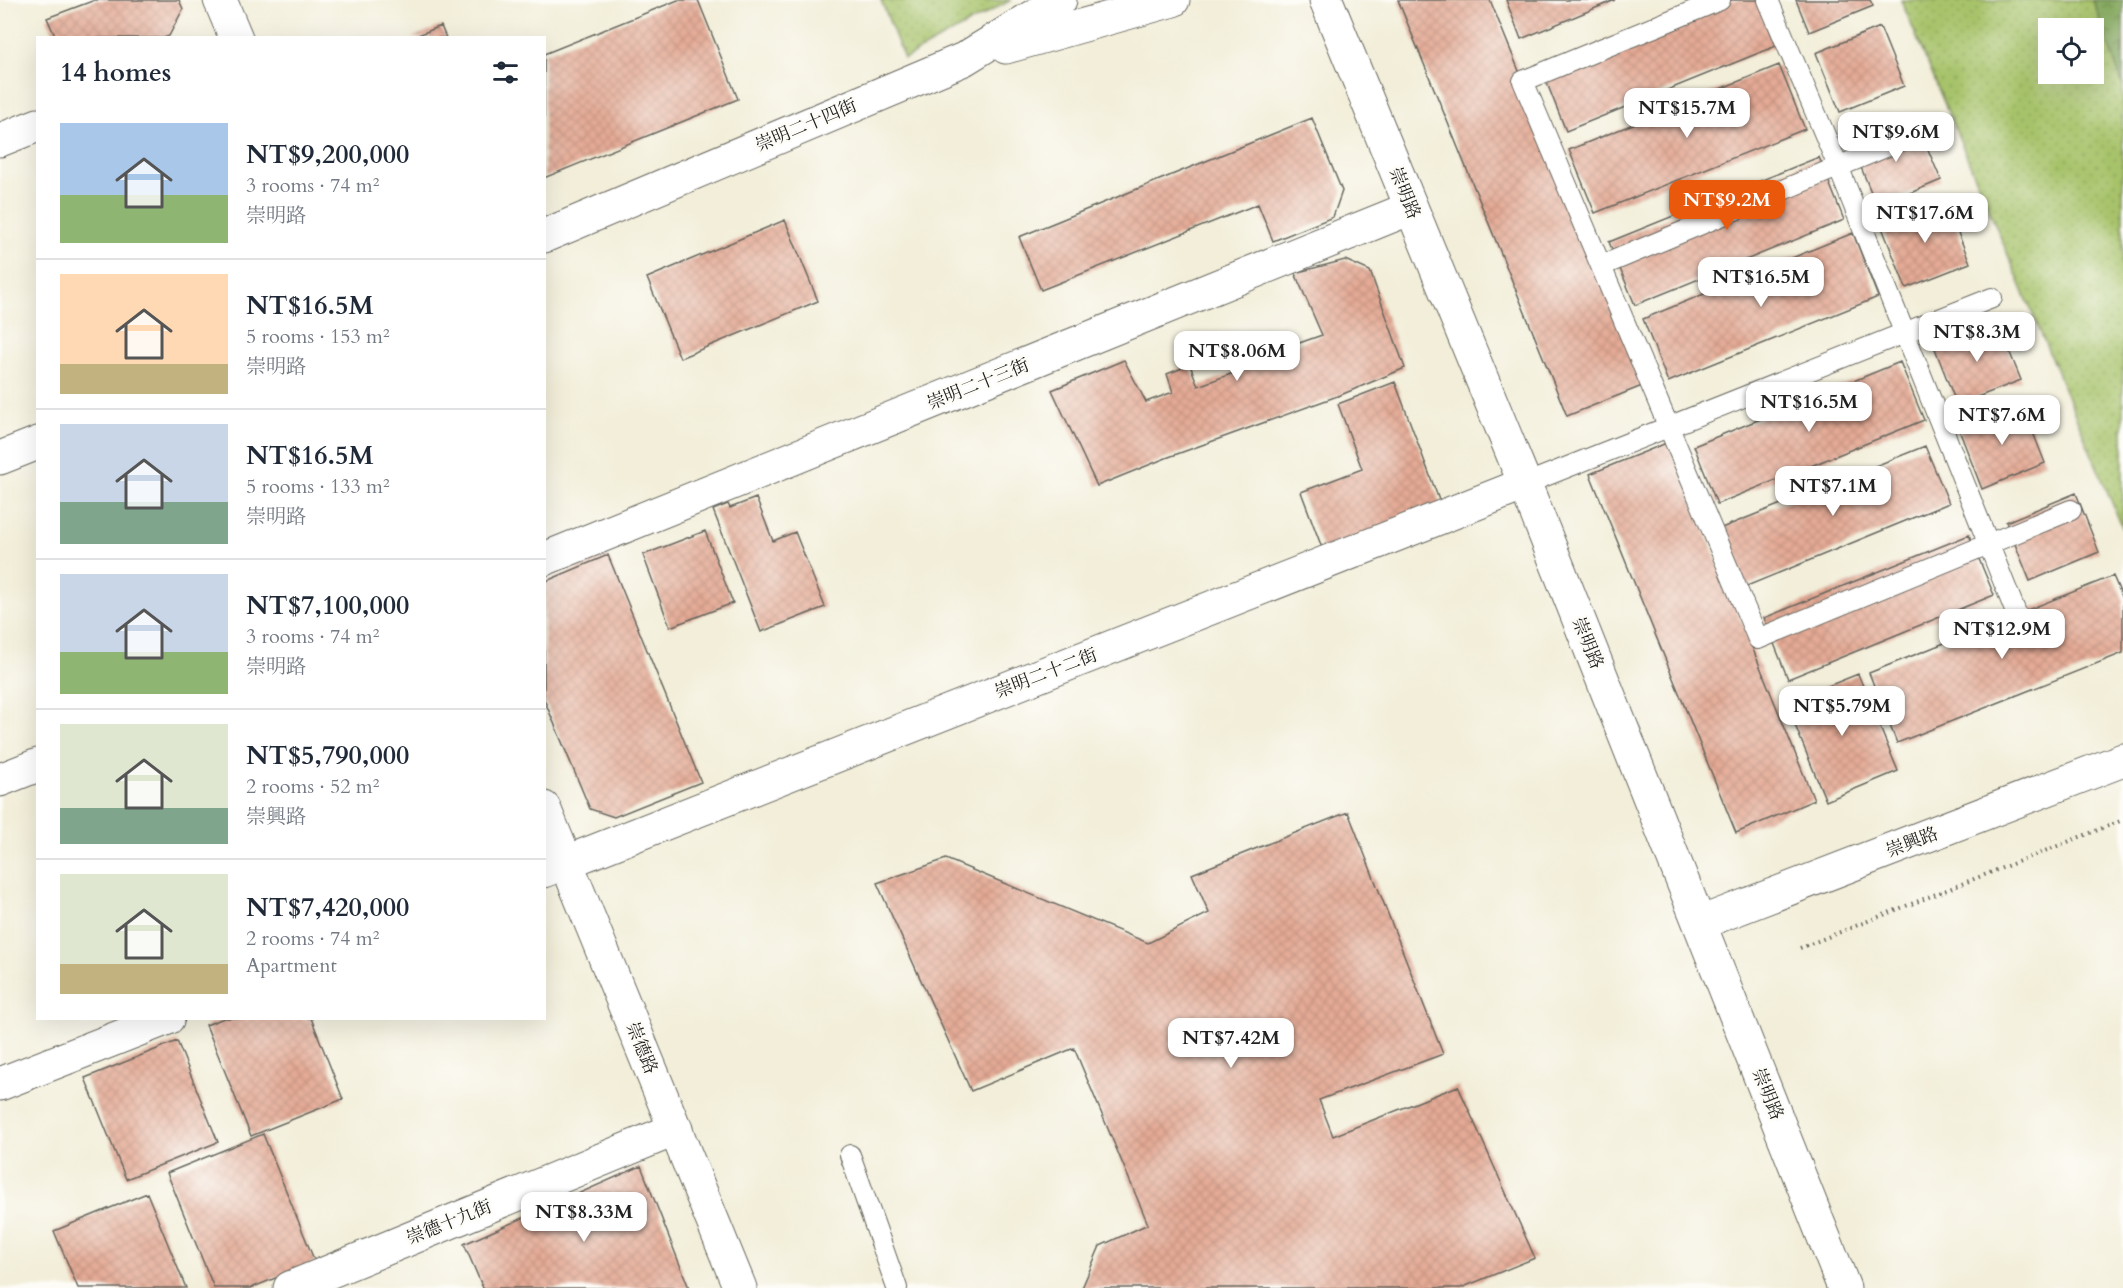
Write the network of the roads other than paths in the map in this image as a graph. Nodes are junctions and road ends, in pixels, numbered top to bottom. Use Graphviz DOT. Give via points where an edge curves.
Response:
graph roads {
  1 [pos="220,0"];
  2 [pos="1060,0"];
  3 [pos="1173,0"];
  4 [pos="1326,0"];
  5 [pos="1720,0"];
  6 [pos="1768,0"];
  7 [pos="235,36"];
  8 [pos="964,59"];
  9 [pos="36,126"];
  10 [pos="1931,128"];
  11 [pos="0,140"];
  12 [pos="1838,165"];
  13 [pos="1411,208"];
  14 [pos="546,235"];
  15 [pos="1601,266"];
  16 [pos="1992,298"];
  17 [pos="1905,333"];
  18 [pos="1669,428"];
  19 [pos="36,444"];
  20 [pos="0,458"];
  21 [pos="1525,484"];
  22 [pos="2071,510"];
  23 [pos="1989,544"];
  24 [pos="546,559"];
  25 [pos="2020,623"];
  26 [pos="2123,760"];
  27 [pos="36,766"];
  28 [pos="0,780"];
  29 [pos="546,819"];
  30 [pos="555,867"];
  31 [pos="1700,923"];
  32 [pos="163,1020"];
  33 [pos="0,1084"];
  34 [pos="676,1129"];
  35 [pos="850,1155"];
  36 [pos="290,1288"];
  37 [pos="740,1288"];
  38 [pos="897,1288"];
  39 [pos="1844,1288"];
  1 -- 7 [label="street"];
  2 -- 8 [label="street, 崇明二十四街"];
  3 -- 8 [label="street"];
  4 -- 13 [label="street, 崇明路"];
  5 -- 15 [label="lane" via="1523,81"];
  6 -- 12 [label="lane"];
  8 -- 14 [label="street, 崇明二十四街"];
  9 -- 11 [label="street"];
  10 -- 12 [label="lane"];
  12 -- 15 [label="lane"];
  12 -- 17 [label="lane"];
  13 -- 21 [label="street, 崇明路"];
  13 -- 24 [label="street, 崇明二十三街"];
  15 -- 18 [label="lane"];
  16 -- 17 [label="lane"];
  17 -- 18 [label="lane"];
  17 -- 23 [label="lane"];
  18 -- 21 [label="lane"];
  18 -- 23 [label="lane" via="1758,639"];
  19 -- 20 [label="street"];
  21 -- 30 [label="street, 崇明二十二街"];
  21 -- 31 [label="street, 崇明路"];
  22 -- 23 [label="lane"];
  23 -- 25 [label="lane"];
  26 -- 31 [label="street, 崇興路"];
  27 -- 28 [label="street"];
  29 -- 30 [label="street, 崇德路"];
  30 -- 34 [label="street, 崇德路"];
  31 -- 39 [label="street, 崇明路"];
  32 -- 33 [label="street"];
  34 -- 36 [label="street, 崇德十九街"];
  34 -- 37 [label="street, 崇德路"];
  35 -- 38 [label="lane"];
}
